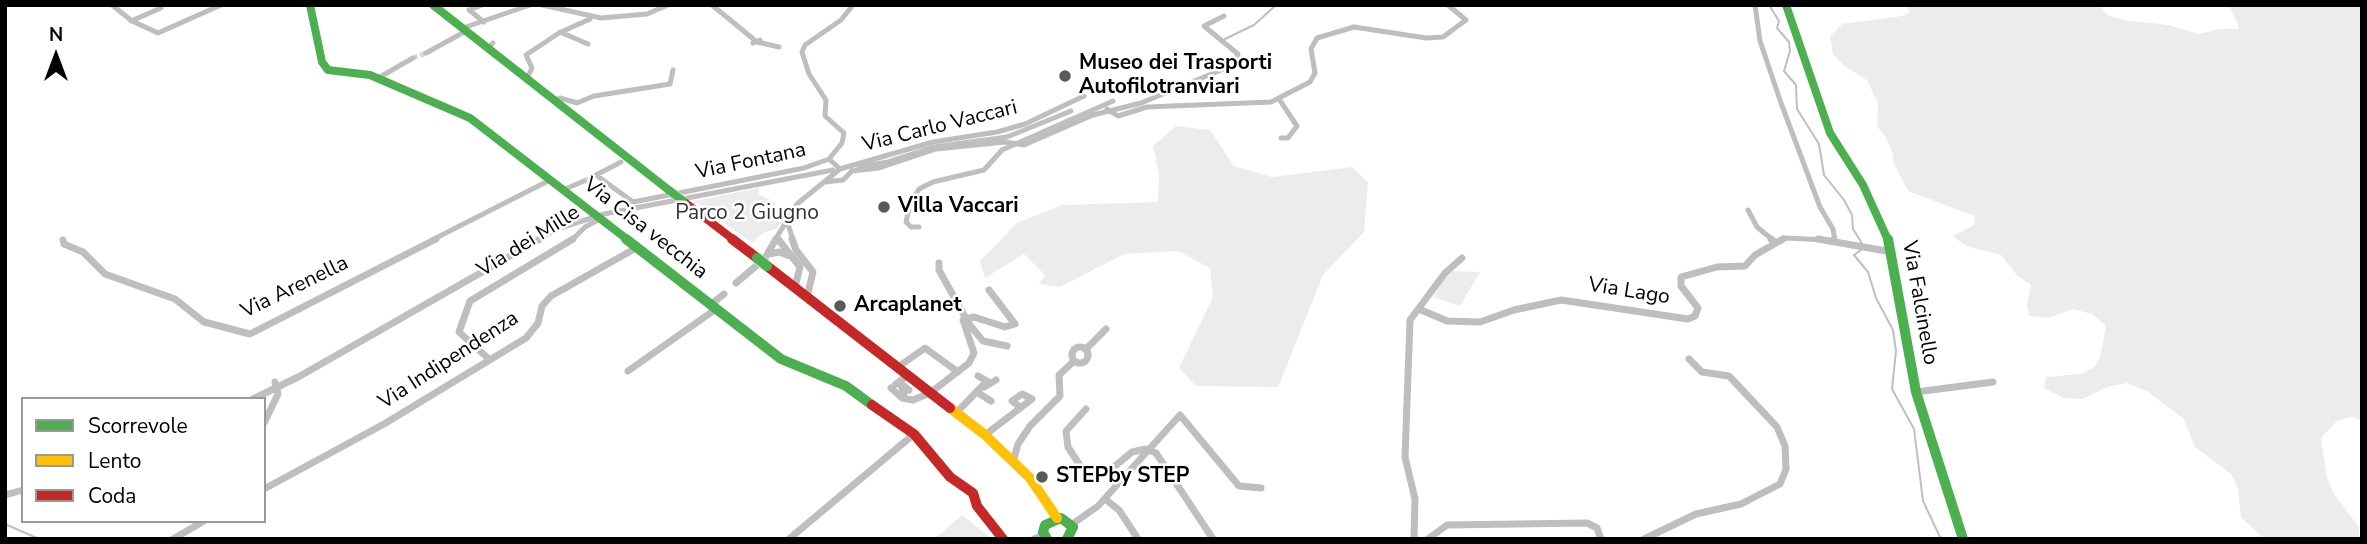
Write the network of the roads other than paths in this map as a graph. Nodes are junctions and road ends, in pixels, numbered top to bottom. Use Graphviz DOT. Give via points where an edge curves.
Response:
graph roads {
  1 [pos="112,5"];
  2 [pos="221,5"];
  3 [pos="310,5"];
  4 [pos="433,5"];
  5 [pos="482,5"];
  6 [pos="530,5"];
  7 [pos="853,5"];
  8 [pos="1448,5"];
  9 [pos="1755,5"];
  10 [pos="1786,5"];
  11 [pos="161,8"];
  12 [pos="1224,16"];
  13 [pos="590,19"];
  14 [pos="131,21"];
  15 [pos="484,22"];
  16 [pos="465,29"];
  17 [pos="560,32"];
  18 [pos="760,40"];
  19 [pos="753,43"];
  20 [pos="588,44"];
  21 [pos="426,53"];
  22 [pos="413,58"];
  23 [pos="674,70"];
  24 [pos="378,78"];
  25 [pos="527,78"];
  26 [pos="1084,96"];
  27 [pos="1279,99"];
  28 [pos="555,100"];
  29 [pos="1107,109"];
  30 [pos="1281,138"];
  31 [pos="829,159"];
  32 [pos="621,162"];
  33 [pos="850,168"];
  34 [pos="840,169"];
  35 [pos="550,180"];
  36 [pos="584,181"];
  37 [pos="825,182"];
  38 [pos="563,190"];
  39 [pos="675,195"];
  40 [pos="1748,210"];
  41 [pos="597,217"];
  42 [pos="787,221"];
  43 [pos="778,239"];
  44 [pos="792,239"];
  45 [pos="63,240"];
  46 [pos="1775,242"];
  47 [pos="1837,242"];
  48 [pos="636,248"];
  49 [pos="1889,252"];
  50 [pos="793,257"];
  51 [pos="1462,258"];
  52 [pos="763,260"];
  53 [pos="798,275"];
  54 [pos="783,278"];
  55 [pos="813,279"];
  56 [pos="736,283"];
  57 [pos="795,287"];
  58 [pos="989,290"];
  59 [pos="724,294"];
  60 [pos="807,297"];
  61 [pos="713,307"];
  62 [pos="1419,309"];
  63 [pos="1106,329"];
  64 [pos="1689,359"];
  65 [pos="490,360"];
  66 [pos="898,367"];
  67 [pos="628,371"];
  68 [pos="958,372"];
  69 [pos="978,376"];
  70 [pos="996,380"];
  71 [pos="1993,382"];
  72 [pos="277,384"];
  73 [pos="978,391"];
  74 [pos="1916,392"];
  75 [pos="909,394"];
  76 [pos="990,401"];
  77 [pos="1020,407"];
  78 [pos="956,413"];
  79 [pos="266,420"];
  80 [pos="914,434"];
  81 [pos="985,435"];
  82 [pos="1013,461"];
  83 [pos="266,488"];
  84 [pos="1261,488"];
  85 [pos="1105,499"];
  86 [pos="1056,518"];
  87 [pos="200,523"];
  88 [pos="1071,524"];
  89 [pos="1041,538"];
  90 [pos="173,539"];
  91 [pos="789,539"];
  92 [pos="1003,539"];
  93 [pos="1068,539"];
  94 [pos="1138,539"];
  95 [pos="1414,539"];
  96 [pos="1428,539"];
  97 [pos="1601,539"];
  98 [pos="1644,539"];
  99 [pos="1964,539"];
  1 -- 14 [label="street"];
  2 -- 14 [label="street" via="158,33"];
  3 -- 24 [label="street, Via Cisa vecchia" via="322,62 328,70"];
  4 -- 16 [label="street"];
  5 -- 15 [label="street" via="469,10"];
  6 -- 15 [label="street"];
  7 -- 31 [label="street" via="841,20 805,46 802,58 826,100 825,116 844,133"];
  8 -- 27 [label="street" via="1466,20 1443,37 1354,27 1317,38 1310,51 1315,73 1310,82"];
  9 -- 47 [label="street" via="1760,41 1781,103"];
  10 -- 49 [label="street, Via Falcinello" via="1830,132 1887,233"];
  11 -- 14 [label="street"];
  12 -- 29 [label="street" via="1204,26 1235,50 1235,63 1141,103"];
  13 -- 17 [label="street"];
  15 -- 16 [label="street"];
  16 -- 21 [label="street"];
  16 -- 25 [label="street" via="494,45"];
  17 -- 20 [label="street"];
  17 -- 25 [label="street" via="526,55 531,68"];
  18 -- 19 [label="street"];
  22 -- 24 [label="street"];
  23 -- 28 [label="street" via="670,84 577,103"];
  24 -- 35 [label="street, Via Cisa vecchia" via="470,118"];
  25 -- 28 [label="street"];
  26 -- 33 [label="street, Via Carlo Vaccari" via="1016,127 933,142"];
  27 -- 29 [label="street" via="1147,107 1118,116"];
  27 -- 30 [label="street" via="1297,126 1288,138"];
  28 -- 39 [label="street"];
  29 -- 33 [label="street" via="1015,144 936,149 879,168"];
  31 -- 34 [label="street"];
  31 -- 39 [label="street, Via Fontana"];
  32 -- 39 [label="street, Via Fontana" via="596,175 633,202"];
  33 -- 34 [label="street, Via Carlo Vaccari"];
  33 -- 37 [label="street" via="843,180"];
  34 -- 37 [label="street"];
  35 -- 38 [label="street, Via Cisa vecchia"];
  35 -- 45 [label="street, Via Arenella" via="250,334 204,322 175,299 105,274"];
  36 -- 38 [label="street"];
  37 -- 42 [label="street" via="801,200"];
  38 -- 41 [label="street, Via Cisa vecchia"];
  39 -- 52 [label="street"];
  40 -- 46 [label="street" via="1756,227"];
  41 -- 48 [label="street, Via Cisa vecchia"];
  41 -- 65 [label="street, Via dei Mille" via="570,242 470,301 459,332"];
  42 -- 43 [label="street"];
  42 -- 44 [label="street"];
  43 -- 44 [label="street"];
  43 -- 50 [label="street"];
  43 -- 52 [label="street"];
  44 -- 55 [label="street"];
  46 -- 47 [label="street" via="1797,237"];
  46 -- 62 [label="street, Via Lago" via="1745,266 1717,267 1681,277 1681,286 1698,308 1688,319 1561,300 1480,322 1447,321"];
  47 -- 49 [label="street"];
  48 -- 61 [label="street, Via Cisa vecchia"];
  48 -- 65 [label="street, Via Indipendenza" via="559,290 542,306 538,323 526,338"];
  49 -- 74 [label="street, Via Falcinello"];
  50 -- 52 [label="street" via="779,252"];
  50 -- 53 [label="street" via="800,267"];
  51 -- 62 [label="street"];
  52 -- 54 [label="street"];
  52 -- 56 [label="street"];
  53 -- 54 [label="street"];
  53 -- 57 [label="street"];
  54 -- 57 [label="street"];
  55 -- 57 [label="street"];
  55 -- 60 [label="street"];
  57 -- 60 [label="street"];
  58 -- 68 [label="street" via="1015,324 1005,327 967,319 974,354"];
  59 -- 61 [label="street"];
  60 -- 66 [label="street"];
  61 -- 67 [label="street"];
  61 -- 80 [label="street, Via Cisa vecchia" via="781,359 846,386"];
  62 -- 95 [label="street" via="1410,320 1405,457 1415,499"];
  63 -- 82 [label="street" via="1086,349 1073,351 1070,357 1074,361 1059,375 1060,396 1030,426"];
  64 -- 98 [label="street" via="1702,372 1729,376 1777,427 1785,446 1786,469 1780,484 1741,504 1696,514"];
  65 -- 83 [label="street, Via Indipendenza"];
  66 -- 68 [label="street" via="925,348"];
  66 -- 75 [label="street"];
  68 -- 75 [label="street"];
  69 -- 73 [label="street" via="987,381"];
  70 -- 73 [label="street"];
  71 -- 74 [label="street"];
  72 -- 79 [label="street" via="275,405"];
  73 -- 76 [label="street"];
  73 -- 78 [label="street"];
  74 -- 99 [label="street, Via Falcinello"];
  75 -- 78 [label="street"];
  77 -- 81 [label="street"];
  78 -- 81 [label="street"];
  80 -- 91 [label="street"];
  80 -- 92 [label="street, Via Cisa vecchia" via="950,477 973,493 977,506"];
  81 -- 82 [label="street"];
  82 -- 86 [label="street"];
  84 -- 85 [label="street" via="1239,486 1180,415"];
  85 -- 88 [label="street"];
  85 -- 94 [label="street" via="1119,510"];
  86 -- 88 [label="street"];
  86 -- 89 [label="street" via="1045,524"];
  87 -- 90 [label="street"];
  88 -- 93 [label="street"];
  96 -- 97 [label="street" via="1447,525 1587,523 1597,528"];
}
